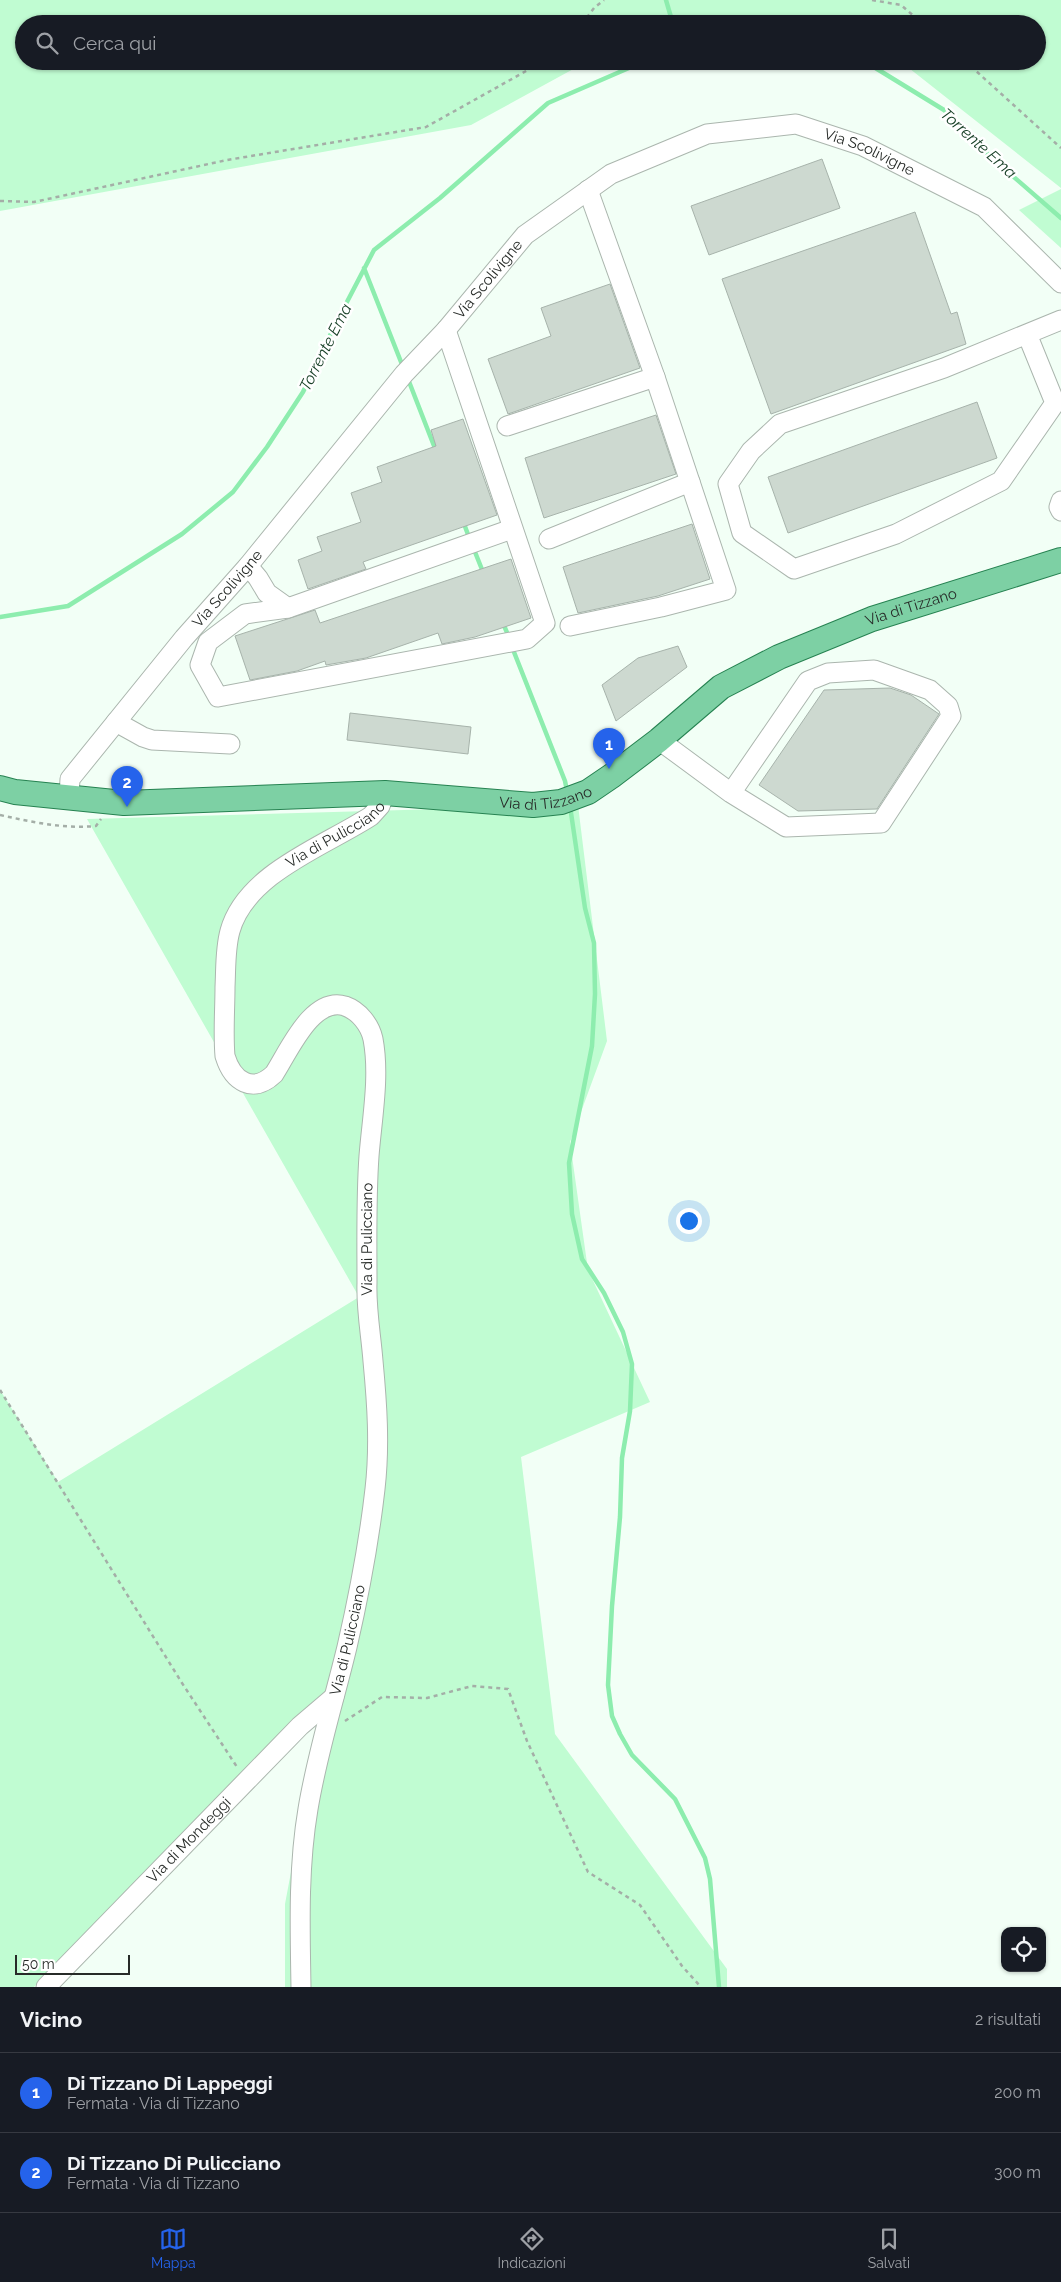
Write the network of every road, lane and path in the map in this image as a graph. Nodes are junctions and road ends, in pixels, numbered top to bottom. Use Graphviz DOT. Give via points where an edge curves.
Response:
graph roads {
  1 [pos="604,0"];
  2 [pos="872,0"];
  3 [pos="589,15"];
  4 [pos="913,15"];
  5 [pos="528,70"];
  6 [pos="975,70"];
  7 [pos="1061,148"];
  8 [pos="588,190"];
  9 [pos="0,201"];
  10 [pos="1061,283"];
  11 [pos="1061,320"];
  12 [pos="446,330"];
  13 [pos="1027,334"];
  14 [pos="655,376"];
  15 [pos="507,426"];
  16 [pos="690,482"];
  17 [pos="1061,501"];
  18 [pos="1061,511"];
  19 [pos="512,529"];
  20 [pos="549,539"];
  21 [pos="1061,560"];
  22 [pos="248,566"];
  23 [pos="288,608"];
  24 [pos="570,626"];
  25 [pos="116,722"];
  26 [pos="659,740"];
  27 [pos="230,744"];
  28 [pos="0,788"];
  29 [pos="731,792"];
  30 [pos="385,793"];
  31 [pos="69,797"];
  32 [pos="112,800"];
  33 [pos="0,815"];
  34 [pos="0,1390"];
  35 [pos="334,1697"];
  36 [pos="327,1724"];
  37 [pos="241,1773"];
  38 [pos="46,1987"];
  39 [pos="300,1987"];
  40 [pos="701,1987"];
  1 -- 3 [label="path"];
  2 -- 4 [label="path" via="901,5"];
  5 -- 9 [label="path" via="426,127 228,160 34,202"];
  6 -- 7 [label="path"];
  8 -- 10 [label="street, Via Scolivigne" via="611,174 707,134 796,124 863,146 984,207"];
  8 -- 12 [label="street, Via Scolivigne" via="525,235"];
  8 -- 14 [label="street"];
  11 -- 13 [label="street"];
  12 -- 19 [label="street"];
  12 -- 22 [label="street, Via Scolivigne" via="404,374"];
  13 -- 13 [label="street" via="944,368 780,424 751,451 728,484 742,533 794,569 896,534 1001,481 1055,403"];
  14 -- 15 [label="street"];
  14 -- 16 [label="street"];
  16 -- 20 [label="street"];
  16 -- 24 [label="street" via="726,590"];
  17 -- 18 [label="street"];
  19 -- 23 [label="street"];
  19 -- 23 [label="street" via="545,623 527,640 218,697 200,665 208,642 245,614"];
  21 -- 26 [label="main road, Via di Tizzano" via="872,619 779,657 721,687"];
  22 -- 23 [label="street" via="267,593"];
  22 -- 25 [label="street, Via Scolivigne"];
  25 -- 27 [label="street" via="152,740"];
  25 -- 31 [label="street, Via Scolivigne" via="70,779"];
  26 -- 29 [label="street"];
  26 -- 30 [label="main road, Via di Tizzano" via="588,792 569,799 533,804"];
  28 -- 31 [label="main road, Via di Tizzano"];
  29 -- 29 [label="street" via="786,827 881,823 951,716 948,706 930,690 874,670 828,673 808,681"];
  30 -- 32 [label="main road, Via di Tizzano" via="185,802 124,803"];
  30 -- 35 [label="street, Via di Pulicciano" via="371,816 300,856 260,886 238,910 226,947 224,1050 228,1066 240,1079 253,1085 267,1080 311,1018 328,1006 343,1006 356,1012 368,1026 373,1042 366,1288 377,1409 378,1465 362,1573"];
  31 -- 32 [label="main road, Via di Tizzano"];
  32 -- 33 [label="path" via="96,826 49,825"];
  34 -- 37 [label="path"];
  35 -- 36 [label="street, Via di Pulicciano"];
  35 -- 38 [label="street, Via di Mondeggi" via="300,1726"];
  36 -- 39 [label="street, Via di Pulicciano" via="314,1774 302,1852"];
  36 -- 40 [label="path" via="352,1718 382,1697 427,1698 472,1686 508,1689 527,1741 588,1872 640,1905 682,1966"];
}
